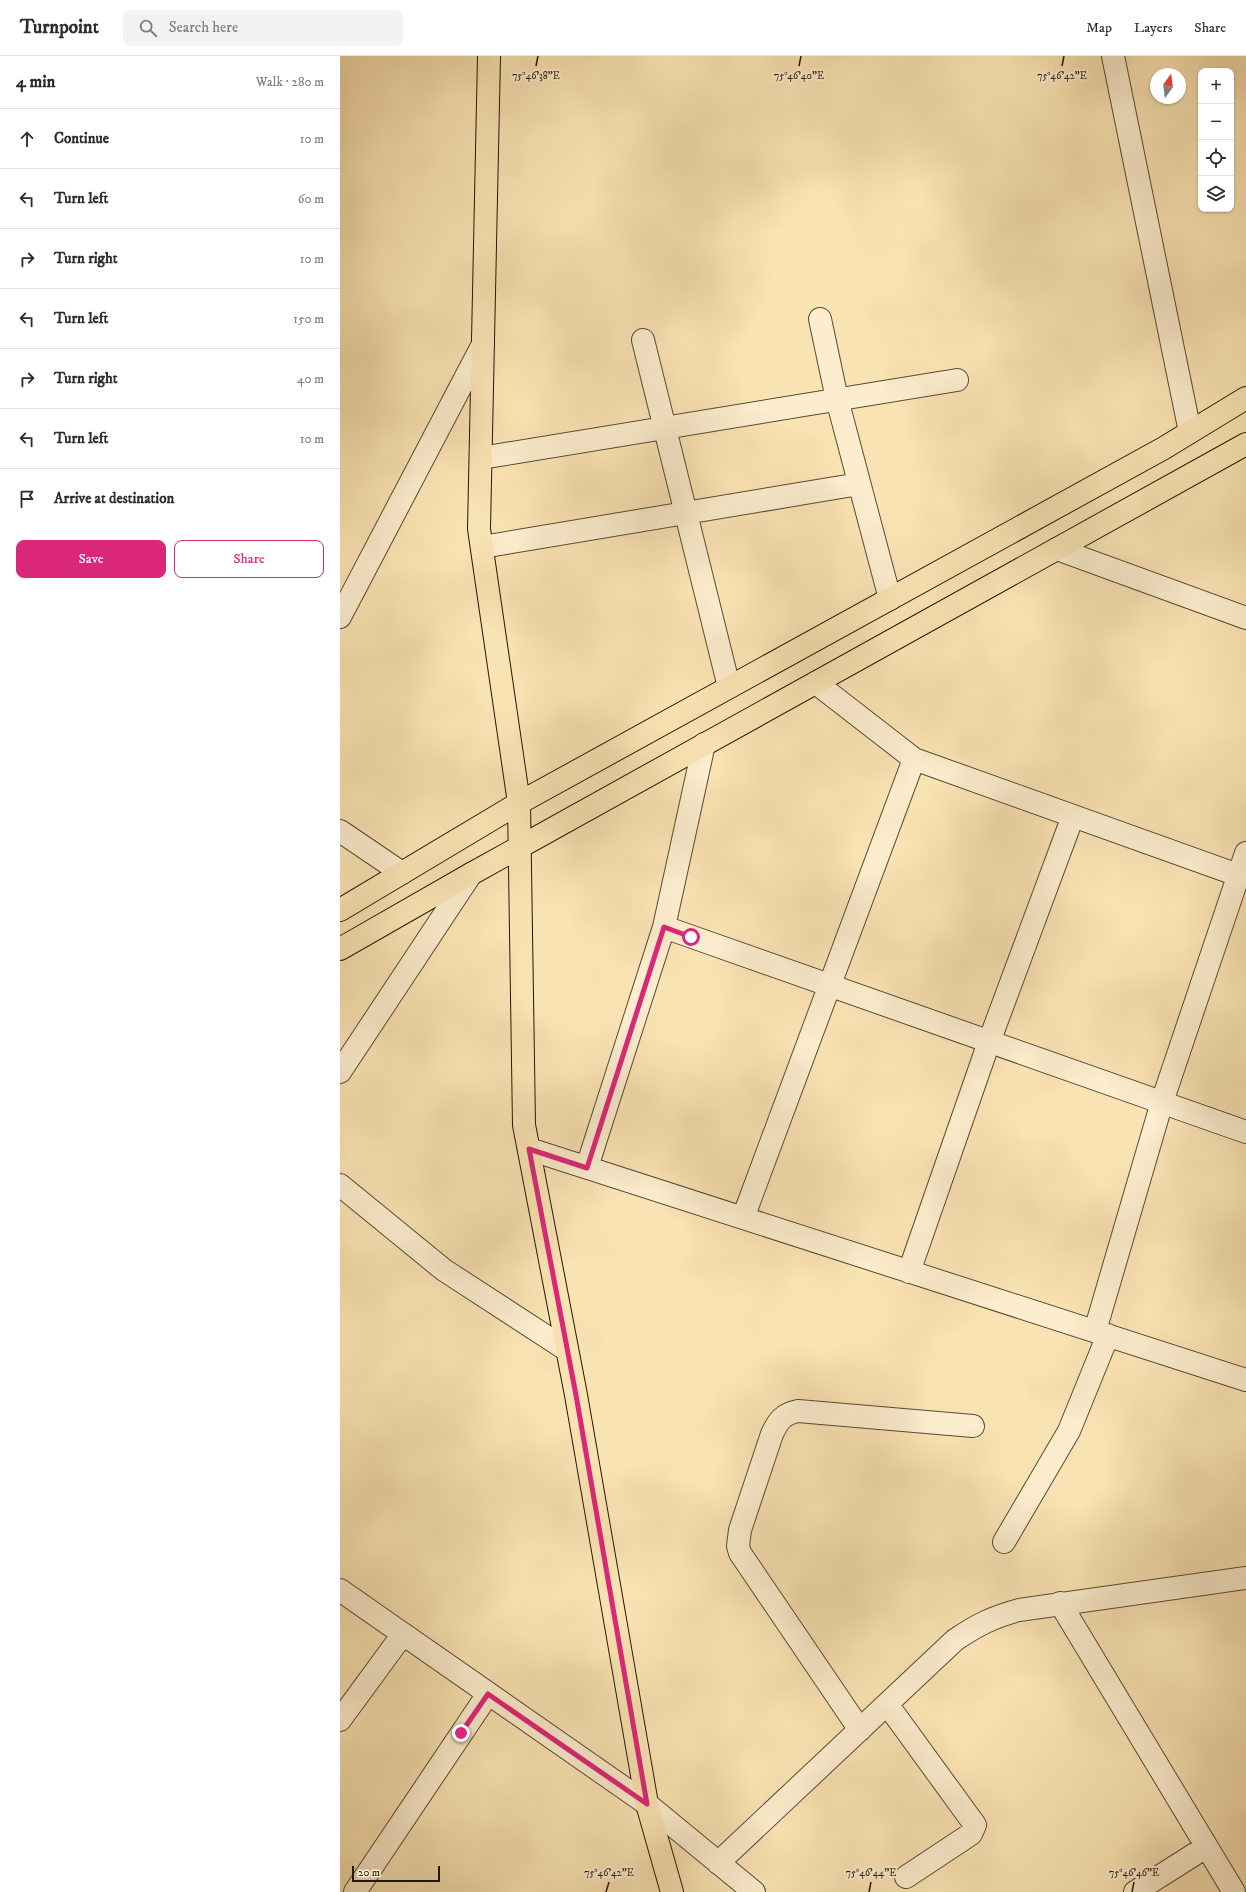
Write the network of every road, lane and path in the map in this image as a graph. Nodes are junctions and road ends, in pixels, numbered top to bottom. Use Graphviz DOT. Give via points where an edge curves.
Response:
graph roads {
  1 [pos="489,56"];
  2 [pos="1113,56"];
  3 [pos="820,319"];
  4 [pos="644,340"];
  5 [pos="483,344"];
  6 [pos="957,380"];
  7 [pos="1246,398"];
  8 [pos="837,399"];
  9 [pos="665,428"];
  10 [pos="1190,432"];
  11 [pos="1246,444"];
  12 [pos="481,458"];
  13 [pos="859,484"];
  14 [pos="686,512"];
  15 [pos="482,547"];
  16 [pos="1057,550"];
  17 [pos="890,599"];
  18 [pos="340,618"];
  19 [pos="1246,618"];
  20 [pos="816,682"];
  21 [pos="729,688"];
  22 [pos="704,744"];
  23 [pos="914,759"];
  24 [pos="519,803"];
  25 [pos="1073,816"];
  26 [pos="340,831"];
  27 [pos="520,847"];
  28 [pos="1246,853"];
  29 [pos="402,873"];
  30 [pos="470,874"];
  31 [pos="1242,876"];
  32 [pos="340,910"];
  33 [pos="664,927"];
  34 [pos="340,949"];
  35 [pos="831,986"];
  36 [pos="989,1042"];
  37 [pos="340,1072"];
  38 [pos="1162,1102"];
  39 [pos="1246,1132"];
  40 [pos="529,1149"];
  41 [pos="587,1168"];
  42 [pos="340,1185"];
  43 [pos="743,1218"];
  44 [pos="909,1272"];
  45 [pos="1101,1333"];
  46 [pos="567,1350"];
  47 [pos="1246,1380"];
  48 [pos="973,1426"];
  49 [pos="1004,1542"];
  50 [pos="1246,1578"];
  51 [pos="340,1590"];
  52 [pos="1060,1604"];
  53 [pos="403,1634"];
  54 [pos="488,1694"];
  55 [pos="887,1704"];
  56 [pos="340,1720"];
  57 [pos="860,1730"];
  58 [pos="647,1804"];
  59 [pos="1206,1846"];
  60 [pos="718,1863"];
  61 [pos="906,1877"];
  62 [pos="354,1892"];
  63 [pos="672,1892"];
  64 [pos="754,1892"];
  65 [pos="1135,1892"];
  66 [pos="1234,1892"];
  1 -- 5 [label="main road"];
  2 -- 10 [label="street"];
  3 -- 8 [label="street"];
  4 -- 9 [label="street"];
  5 -- 12 [label="main road"];
  5 -- 18 [label="street"];
  6 -- 8 [label="street"];
  7 -- 10 [label="main road"];
  8 -- 9 [label="street"];
  8 -- 13 [label="street"];
  9 -- 12 [label="street"];
  9 -- 14 [label="street"];
  10 -- 17 [label="main road"];
  11 -- 16 [label="main road"];
  12 -- 15 [label="main road" via="479,529"];
  13 -- 14 [label="street"];
  13 -- 17 [label="street"];
  14 -- 15 [label="street"];
  14 -- 21 [label="street"];
  15 -- 24 [label="main road"];
  16 -- 19 [label="street"];
  16 -- 20 [label="main road"];
  17 -- 21 [label="main road"];
  20 -- 22 [label="main road"];
  20 -- 23 [label="street"];
  21 -- 24 [label="main road"];
  22 -- 27 [label="main road"];
  22 -- 33 [label="street"];
  23 -- 25 [label="street"];
  23 -- 35 [label="street"];
  24 -- 27 [label="main road"];
  24 -- 29 [label="main road"];
  25 -- 31 [label="street"];
  25 -- 36 [label="street"];
  26 -- 29 [label="street"];
  27 -- 30 [label="main road"];
  27 -- 40 [label="main road" via="524,1125"];
  28 -- 31 [label="street"];
  29 -- 32 [label="main road"];
  30 -- 34 [label="main road"];
  30 -- 37 [label="street"];
  31 -- 38 [label="street"];
  33 -- 35 [label="street"];
  33 -- 41 [label="street"];
  35 -- 36 [label="street"];
  35 -- 43 [label="street"];
  36 -- 38 [label="street"];
  36 -- 44 [label="street"];
  38 -- 39 [label="street"];
  38 -- 45 [label="street"];
  40 -- 41 [label="street"];
  40 -- 46 [label="main road"];
  41 -- 43 [label="street"];
  42 -- 46 [label="street" via="444,1270"];
  43 -- 44 [label="street"];
  44 -- 45 [label="street"];
  45 -- 47 [label="street"];
  45 -- 49 [label="street" via="1069,1431"];
  46 -- 58 [label="main road"];
  48 -- 57 [label="street" via="798,1411 786,1414 772,1434 740,1530 740,1553"];
  50 -- 52 [label="street"];
  51 -- 53 [label="street"];
  52 -- 55 [label="street" via="998,1615 976,1625 955,1640"];
  52 -- 59 [label="street"];
  53 -- 54 [label="street"];
  53 -- 56 [label="street"];
  54 -- 58 [label="street"];
  54 -- 62 [label="street"];
  55 -- 57 [label="street"];
  55 -- 61 [label="street" via="975,1825 972,1834"];
  57 -- 60 [label="street"];
  58 -- 60 [label="street"];
  58 -- 63 [label="main road"];
  59 -- 65 [label="street"];
  59 -- 66 [label="street"];
  60 -- 64 [label="street"];
}
